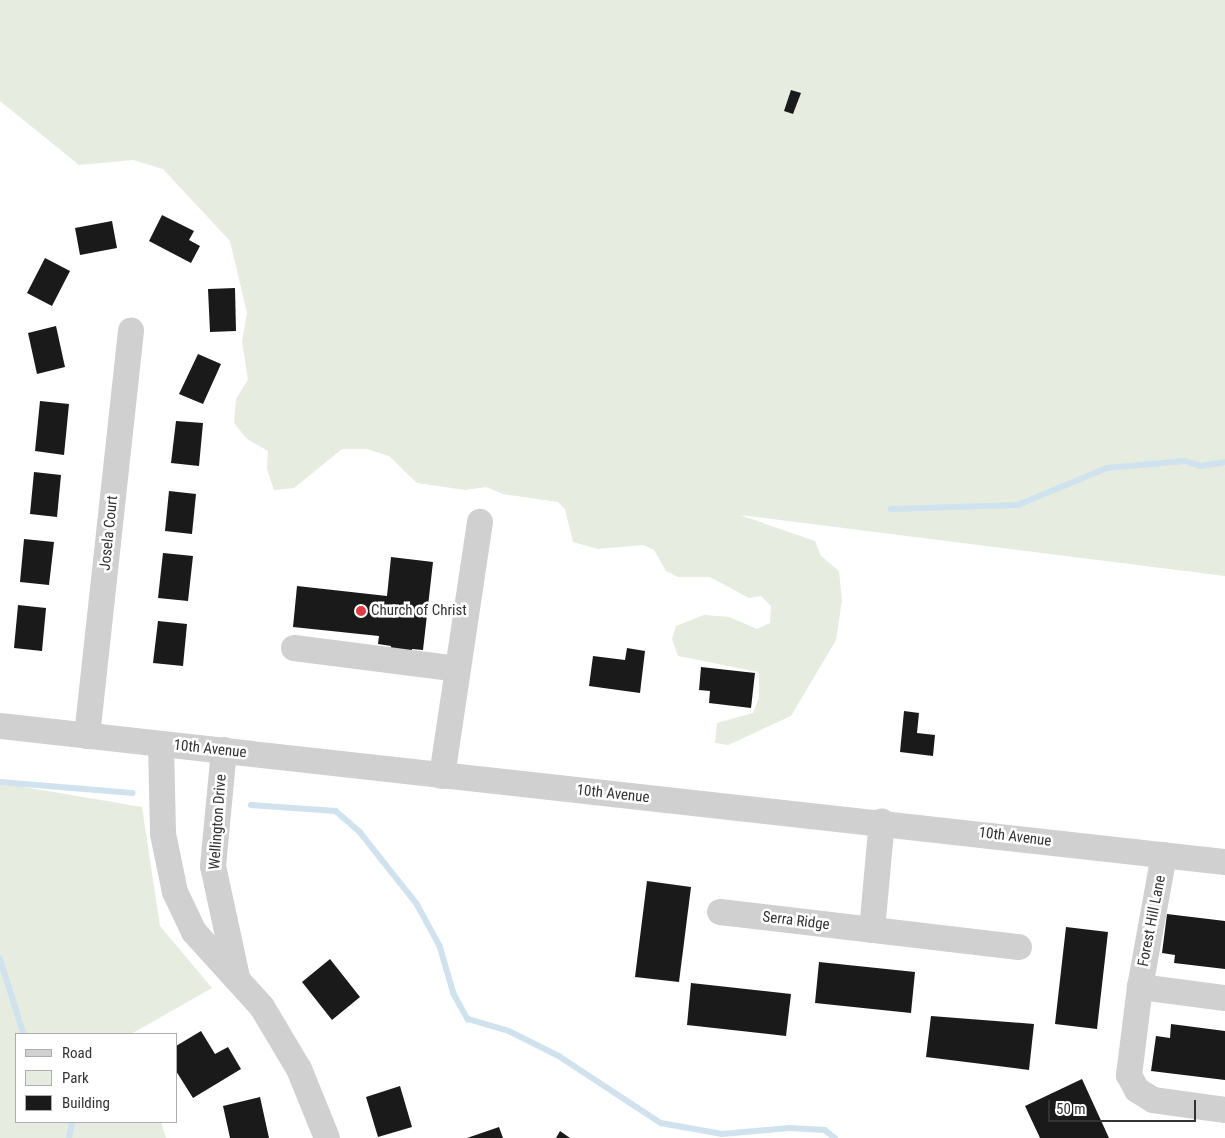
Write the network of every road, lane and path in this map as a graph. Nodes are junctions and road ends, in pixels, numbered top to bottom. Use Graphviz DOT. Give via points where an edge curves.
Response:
graph roads {
  1 [pos="131,330"];
  2 [pos="480,522"];
  3 [pos="294,648"];
  4 [pos="458,669"];
  5 [pos="0,726"];
  6 [pos="87,736"];
  7 [pos="161,744"];
  8 [pos="224,750"];
  9 [pos="442,776"];
  10 [pos="882,821"];
  11 [pos="1164,855"];
  12 [pos="1225,862"];
  13 [pos="720,912"];
  14 [pos="872,930"];
  15 [pos="1019,947"];
  16 [pos="238,980"];
  17 [pos="1140,987"];
  18 [pos="1225,998"];
  19 [pos="1225,1110"];
  20 [pos="327,1138"];
  1 -- 6 [label="street, Josela Court"];
  2 -- 4 [label="street"];
  3 -- 4 [label="street"];
  4 -- 9 [label="street"];
  5 -- 6 [label="street, 10th Avenue"];
  6 -- 7 [label="street, 10th Avenue"];
  7 -- 8 [label="street, 10th Avenue"];
  7 -- 16 [label="street, Wellington Drive" via="163,834 175,892 194,932"];
  8 -- 9 [label="street, 10th Avenue"];
  8 -- 16 [label="street, Wellington Drive" via="213,866"];
  9 -- 10 [label="street, 10th Avenue"];
  10 -- 11 [label="street, 10th Avenue"];
  10 -- 14 [label="street"];
  11 -- 12 [label="street, 10th Avenue"];
  11 -- 17 [label="street, Forest Hill Lane"];
  13 -- 14 [label="street, Serra Ridge"];
  14 -- 15 [label="street, Serra Ridge"];
  16 -- 20 [label="street, Wellington Drive" via="262,1007 299,1069"];
  17 -- 18 [label="street, Forest Hill Lane"];
  17 -- 19 [label="street, Forest Hill Lane" via="1129,1075 1137,1090 1153,1100"];
}
